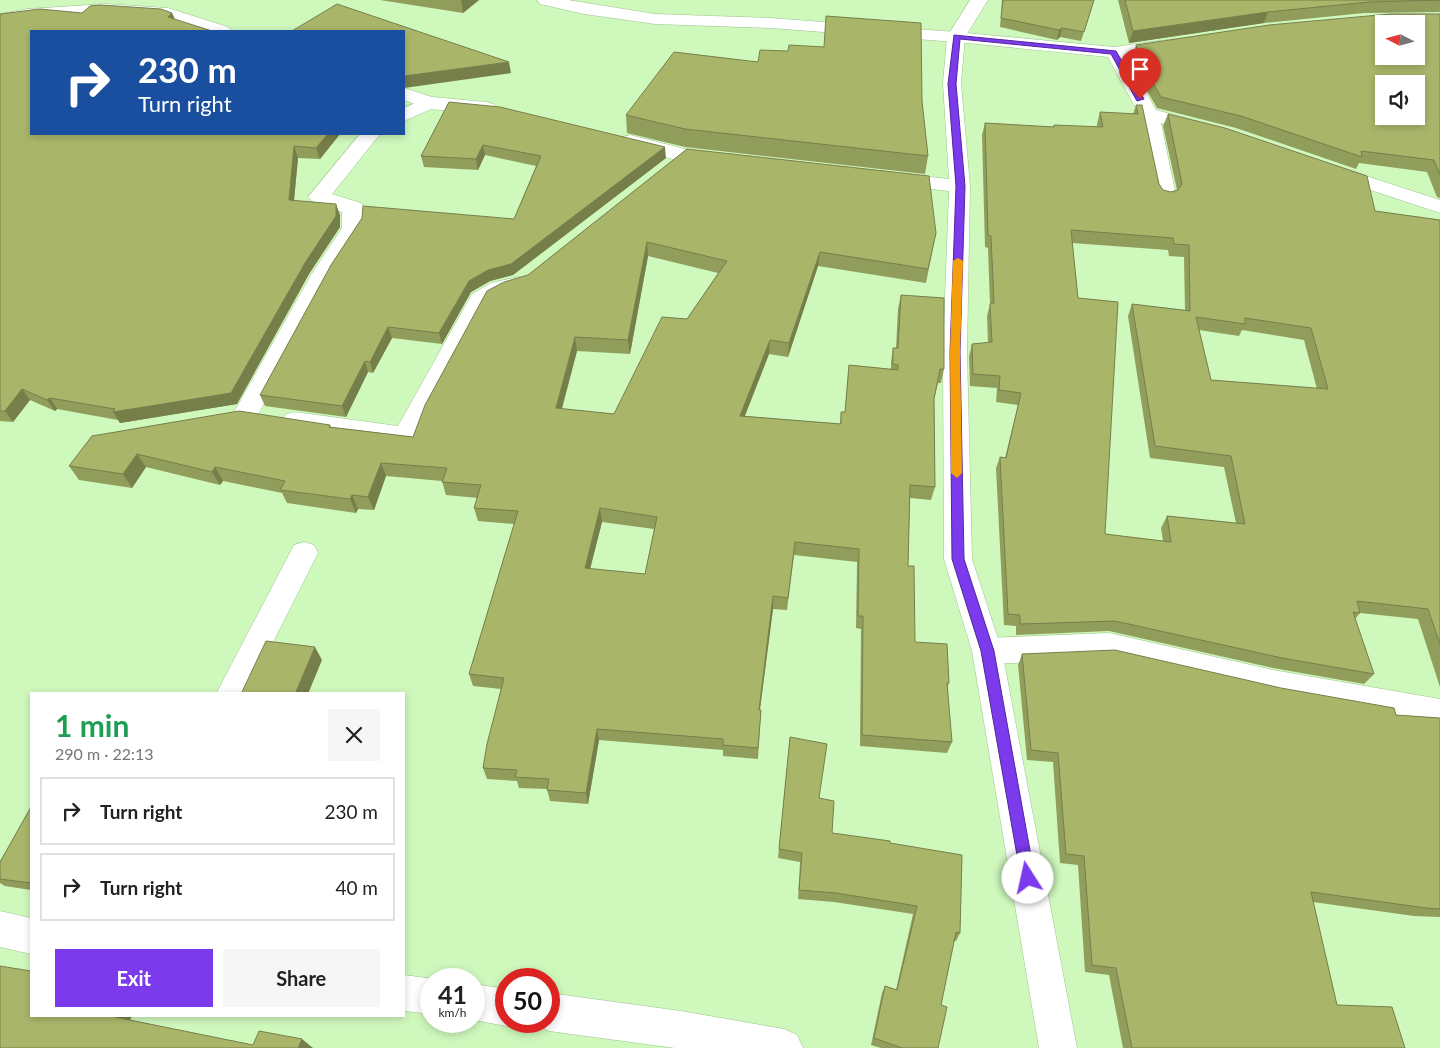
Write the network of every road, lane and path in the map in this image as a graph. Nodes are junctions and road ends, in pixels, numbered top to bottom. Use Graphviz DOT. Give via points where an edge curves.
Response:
graph roads {
  1 [pos="546,0"];
  2 [pos="979,0"];
  3 [pos="0,19"];
  4 [pos="219,30"];
  5 [pos="956,37"];
  6 [pos="1189,41"];
  7 [pos="1114,52"];
  8 [pos="405,94"];
  9 [pos="429,103"];
  10 [pos="502,110"];
  11 [pos="405,114"];
  12 [pos="1149,114"];
  13 [pos="1219,132"];
  14 [pos="369,135"];
  15 [pos="608,135"];
  16 [pos="685,155"];
  17 [pos="734,161"];
  18 [pos="1318,166"];
  19 [pos="662,174"];
  20 [pos="872,176"];
  21 [pos="960,186"];
  22 [pos="1166,196"];
  23 [pos="1440,207"];
  24 [pos="537,271"];
  25 [pos="304,553"];
  26 [pos="987,651"];
  27 [pos="232,692"];
  28 [pos="1440,713"];
  29 [pos="0,929"];
  30 [pos="30,936"];
  31 [pos="405,993"];
  32 [pos="420,995"];
  33 [pos="560,1013"];
  34 [pos="784,1048"];
  35 [pos="1058,1048"];
  1 -- 5 [label="street" via="655,19 770,23"];
  2 -- 5 [label="street"];
  3 -- 4 [label="street" via="105,9 168,12"];
  5 -- 7 [label="street"];
  5 -- 21 [label="street" via="952,84"];
  6 -- 7 [label="street"];
  7 -- 12 [label="street"];
  8 -- 9 [label="street"];
  9 -- 10 [label="street"];
  9 -- 11 [label="street"];
  12 -- 13 [label="street"];
  12 -- 22 [label="street"];
  14 -- 24 [label="street" via="320,197 353,208 352,228 322,275 253,417 405,437 480,299 499,288 521,283"];
  15 -- 16 [label="street"];
  16 -- 17 [label="street"];
  16 -- 19 [label="street"];
  18 -- 23 [label="street"];
  20 -- 21 [label="street"];
  21 -- 26 [label="street" via="955,352 958,559"];
  25 -- 27 [label="street"];
  26 -- 28 [label="street" via="1109,646 1273,683"];
  26 -- 35 [label="street"];
  29 -- 30 [label="street"];
  31 -- 32 [label="street"];
  33 -- 34 [label="street"];
}
